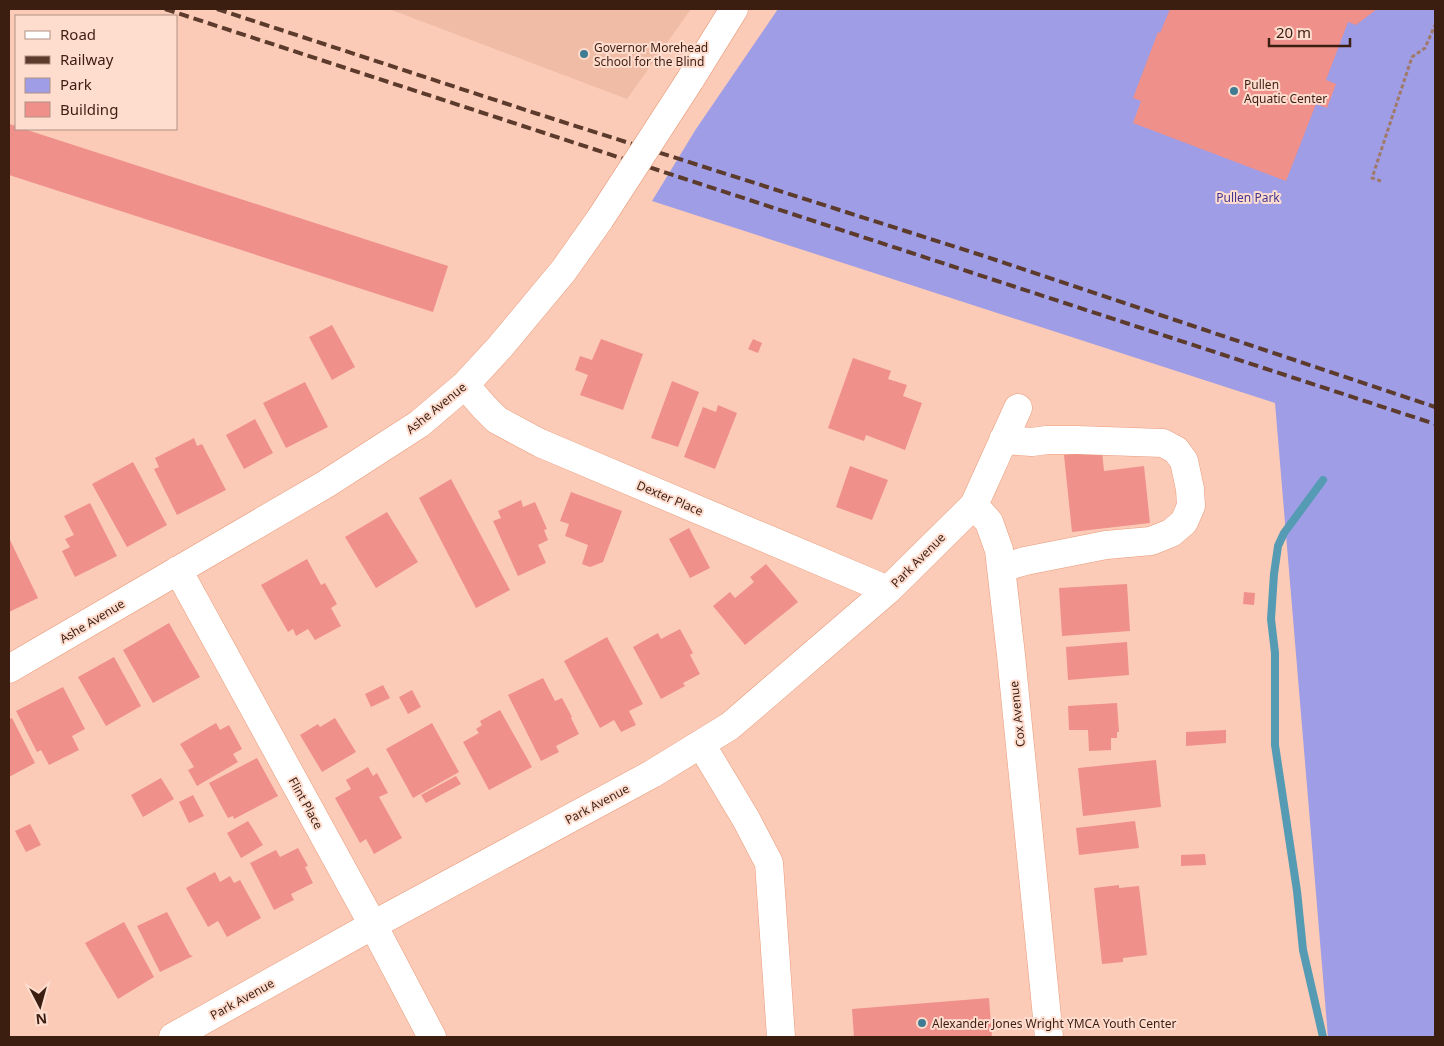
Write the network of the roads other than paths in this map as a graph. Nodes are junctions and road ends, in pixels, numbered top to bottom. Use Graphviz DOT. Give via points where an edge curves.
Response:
graph roads {
  1 [pos="734,9"];
  2 [pos="465,385"];
  3 [pos="1018,408"];
  4 [pos="1004,440"];
  5 [pos="974,505"];
  6 [pos="1002,568"];
  7 [pos="178,570"];
  8 [pos="888,590"];
  9 [pos="9,669"];
  10 [pos="702,744"];
  11 [pos="373,925"];
  12 [pos="174,1037"];
  13 [pos="432,1037"];
  14 [pos="781,1037"];
  15 [pos="1049,1037"];
  1 -- 2 [label="street, Ashe Avenue, bridge" via="564,270"];
  2 -- 7 [label="street, Ashe Avenue" via="419,424 372,455"];
  2 -- 8 [label="street, Dexter Place" via="497,420 540,443"];
  3 -- 4 [label="street"];
  4 -- 5 [label="street"];
  4 -- 6 [label="street" via="1163,443 1176,450 1184,461 1191,506 1184,522 1171,533 1152,541 1106,545"];
  5 -- 6 [label="street, Cox Avenue" via="989,522"];
  5 -- 8 [label="street, Park Avenue"];
  6 -- 15 [label="street, Cox Avenue"];
  7 -- 9 [label="street, Ashe Avenue"];
  7 -- 11 [label="street, Flint Place"];
  8 -- 10 [label="street, Park Avenue" via="730,726"];
  10 -- 11 [label="street, Park Avenue"];
  10 -- 14 [label="street" via="769,862"];
  11 -- 12 [label="street, Park Avenue"];
  11 -- 13 [label="street, Flint Place"];
}
